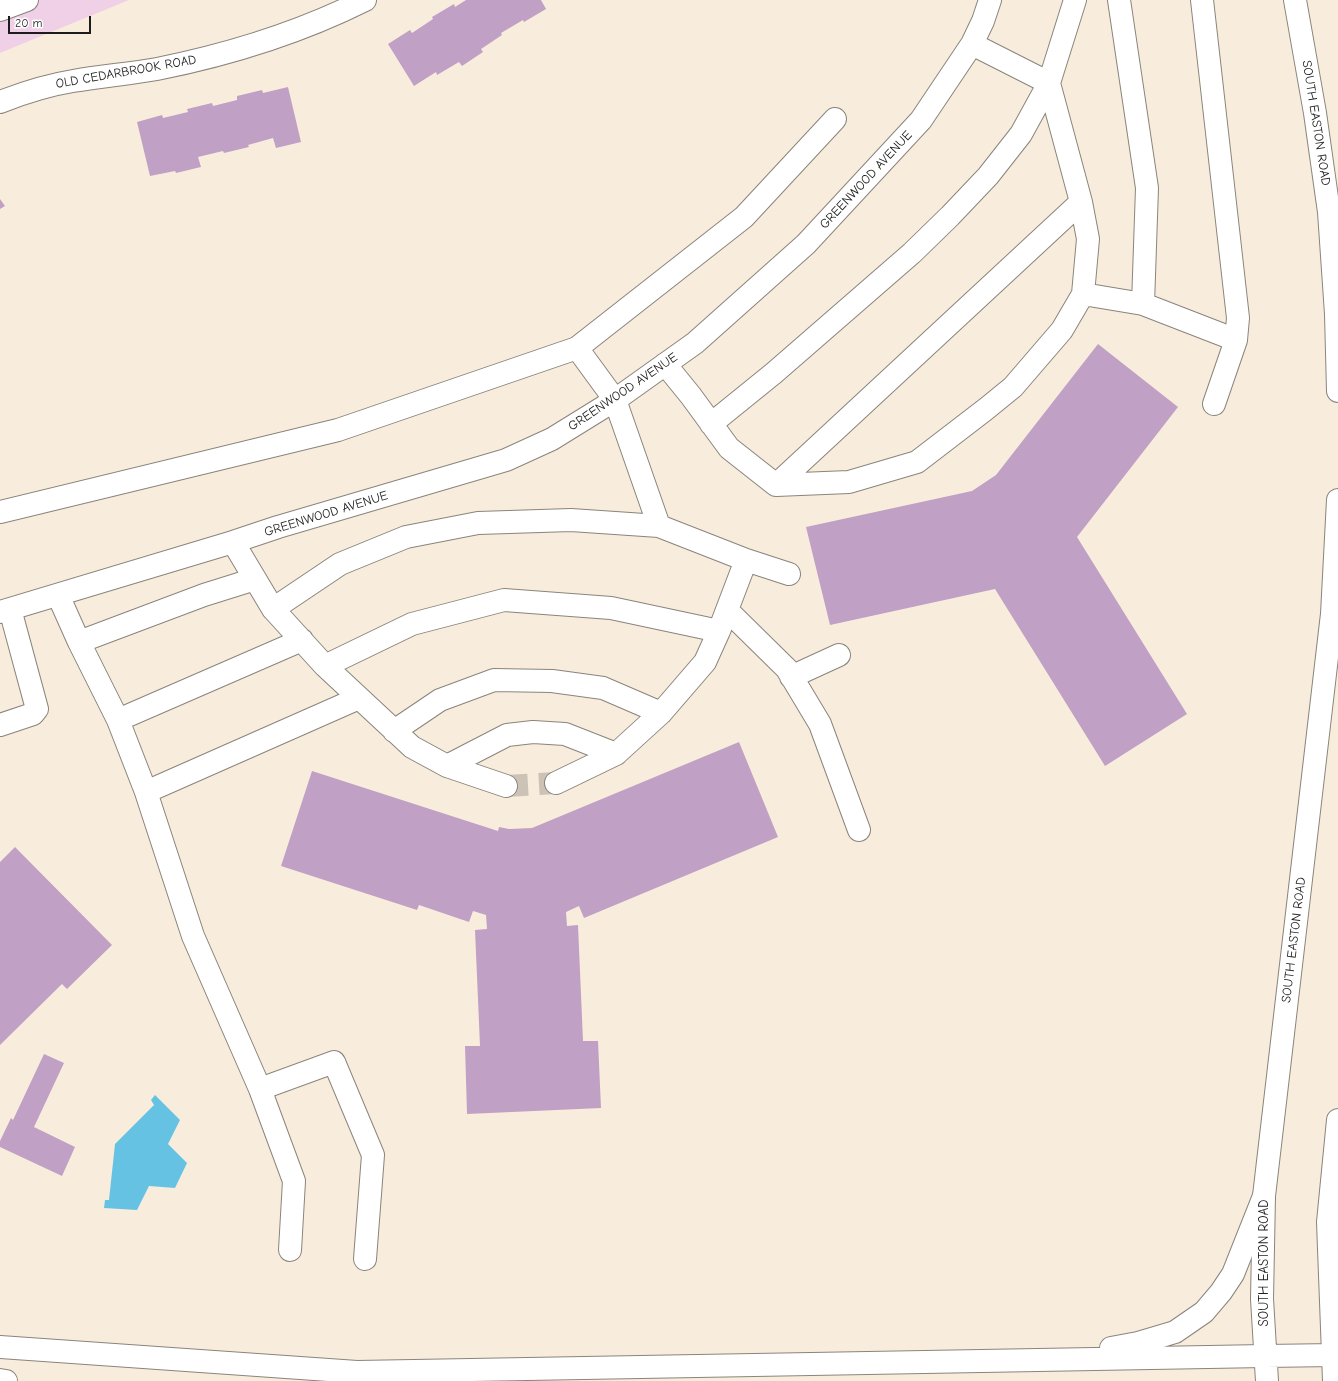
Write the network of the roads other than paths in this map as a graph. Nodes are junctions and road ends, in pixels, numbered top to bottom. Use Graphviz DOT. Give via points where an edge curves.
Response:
graph roads {
  1 [pos="26,0"];
  2 [pos="365,0"];
  3 [pos="990,0"];
  4 [pos="1075,0"];
  5 [pos="1119,0"];
  6 [pos="1202,0"];
  7 [pos="1295,0"];
  8 [pos="0,10"];
  9 [pos="972,44"];
  10 [pos="1049,83"];
  11 [pos="0,102"];
  12 [pos="835,119"];
  13 [pos="1081,202"];
  14 [pos="1083,294"];
  15 [pos="1143,304"];
  16 [pos="1236,340"];
  17 [pos="577,348"];
  18 [pos="665,364"];
  19 [pos="1338,391"];
  20 [pos="615,400"];
  21 [pos="1214,404"];
  22 [pos="711,424"];
  23 [pos="776,485"];
  24 [pos="1338,500"];
  25 [pos="0,512"];
  26 [pos="659,526"];
  27 [pos="233,542"];
  28 [pos="746,560"];
  29 [pos="789,574"];
  30 [pos="255,579"];
  31 [pos="58,595"];
  32 [pos="273,609"];
  33 [pos="727,610"];
  34 [pos="5,611"];
  35 [pos="719,631"];
  36 [pos="302,640"];
  37 [pos="79,642"];
  38 [pos="839,655"];
  39 [pos="325,666"];
  40 [pos="792,677"];
  41 [pos="359,698"];
  42 [pos="661,713"];
  43 [pos="118,720"];
  44 [pos="0,725"];
  45 [pos="394,731"];
  46 [pos="616,754"];
  47 [pos="447,766"];
  48 [pos="556,782"];
  49 [pos="506,786"];
  50 [pos="146,792"];
  51 [pos="859,830"];
  52 [pos="260,1089"];
  53 [pos="1338,1120"];
  54 [pos="1264,1196"];
  55 [pos="290,1250"];
  56 [pos="364,1259"];
  57 [pos="0,1347"];
  58 [pos="1336,1355"];
  59 [pos="1265,1356"];
  60 [pos="1046,1360"];
  61 [pos="0,1380"];
  62 [pos="6,1381"];
  63 [pos="1267,1381"];
  64 [pos="1334,1381"];
  1 -- 8 [label="main road"];
  2 -- 11 [label="main road, OLD CEDARBROOK ROAD" via="320,20 200,60 42,87"];
  3 -- 9 [label="main road, GREENWOOD AVENUE"];
  4 -- 10 [label="main road"];
  5 -- 15 [label="main road" via="1147,188"];
  6 -- 16 [label="main road" via="1238,318"];
  7 -- 19 [label="main road, SOUTH EASTON ROAD" via="1329,212"];
  9 -- 10 [label="main road"];
  9 -- 18 [label="main road, GREENWOOD AVENUE" via="921,120 806,244 695,343"];
  10 -- 13 [label="main road"];
  10 -- 22 [label="main road" via="1021,134 988,176 950,216 912,253"];
  12 -- 17 [label="main road" via="744,217"];
  13 -- 14 [label="main road" via="1088,239"];
  13 -- 23 [label="main road"];
  14 -- 15 [label="main road"];
  14 -- 23 [label="main road" via="1062,330 1013,387 917,462 849,482"];
  15 -- 16 [label="main road"];
  16 -- 21 [label="main road"];
  17 -- 20 [label="main road"];
  17 -- 25 [label="main road" via="338,430"];
  18 -- 20 [label="main road, GREENWOOD AVENUE"];
  18 -- 22 [label="main road"];
  20 -- 26 [label="main road"];
  20 -- 27 [label="main road, GREENWOOD AVENUE" via="552,439 506,460"];
  22 -- 23 [label="main road" via="728,448"];
  24 -- 54 [label="main road, SOUTH EASTON ROAD" via="1332,614"];
  26 -- 28 [label="main road"];
  26 -- 32 [label="main road" via="571,520 478,523 406,537 340,564"];
  27 -- 30 [label="main road"];
  27 -- 31 [label="main road, GREENWOOD AVENUE"];
  28 -- 29 [label="main road"];
  28 -- 33 [label="main road"];
  30 -- 32 [label="main road"];
  30 -- 37 [label="main road" via="204,595"];
  31 -- 34 [label="main road, GREENWOOD AVENUE"];
  31 -- 37 [label="main road"];
  32 -- 36 [label="main road"];
  33 -- 35 [label="main road"];
  33 -- 40 [label="main road"];
  34 -- 44 [label="main road" via="37,709 33,714"];
  35 -- 39 [label="main road" via="610,608 504,600 412,624"];
  35 -- 42 [label="main road" via="704,662"];
  36 -- 39 [label="main road"];
  36 -- 43 [label="main road"];
  37 -- 43 [label="main road"];
  38 -- 40 [label="main road"];
  39 -- 41 [label="main road"];
  40 -- 51 [label="main road" via="820,724"];
  41 -- 45 [label="main road"];
  41 -- 50 [label="main road"];
  42 -- 45 [label="main road" via="603,688 552,681 494,680 440,700"];
  42 -- 46 [label="main road"];
  43 -- 50 [label="main road"];
  45 -- 47 [label="main road" via="412,747"];
  46 -- 47 [label="main road" via="565,734 533,732 507,735"];
  46 -- 48 [label="main road"];
  47 -- 49 [label="main road"];
  50 -- 52 [label="main road" via="194,936"];
  52 -- 55 [label="main road" via="294,1181"];
  52 -- 56 [label="main road" via="334,1062 373,1155"];
  53 -- 58 [label="main road" via="1328,1222 1329,1275"];
  54 -- 59 [label="main road, SOUTH EASTON ROAD" via="1262,1299"];
  54 -- 60 [label="main road" via="1233,1274 1204,1312 1175,1332 1138,1344"];
  57 -- 60 [label="main road" via="357,1372"];
  58 -- 59 [label="main road"];
  58 -- 64 [label="main road"];
  59 -- 60 [label="main road"];
  59 -- 63 [label="main road, SOUTH EASTON ROAD"];
  61 -- 62 [label="main road"];
}
